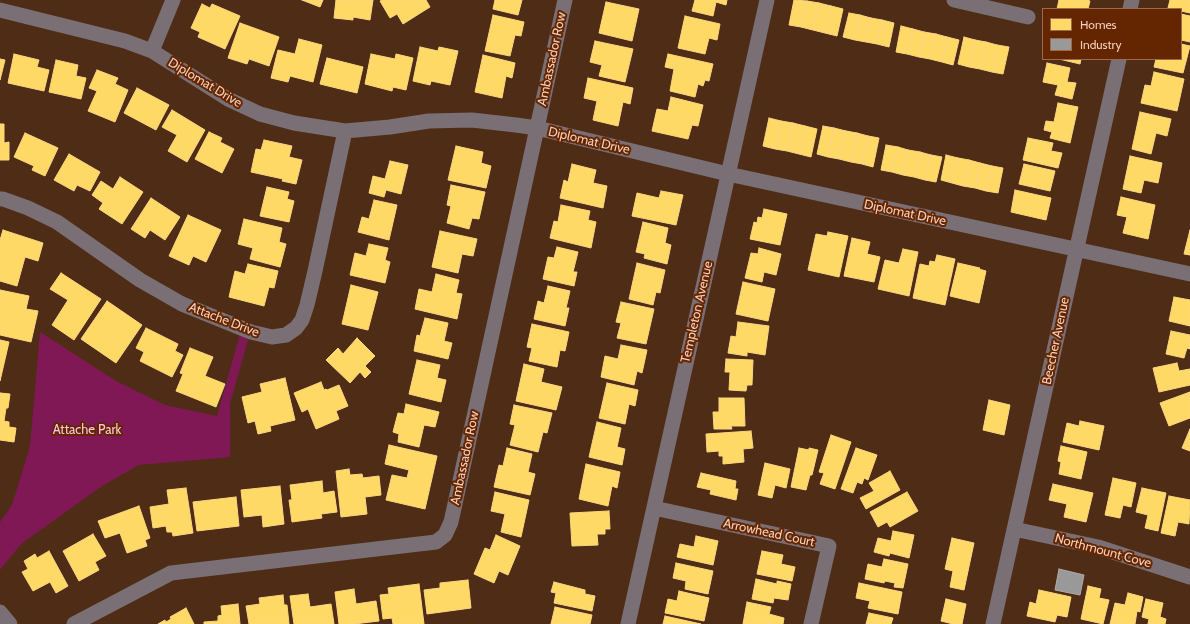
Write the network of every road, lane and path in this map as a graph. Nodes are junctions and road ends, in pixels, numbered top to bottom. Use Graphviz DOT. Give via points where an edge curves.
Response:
graph roads {
  1 [pos="173,0"];
  2 [pos="565,0"];
  3 [pos="767,0"];
  4 [pos="954,0"];
  5 [pos="0,10"];
  6 [pos="1028,17"];
  7 [pos="152,51"];
  8 [pos="1119,60"];
  9 [pos="537,128"];
  10 [pos="345,131"];
  11 [pos="728,174"];
  12 [pos="0,199"];
  13 [pos="1076,250"];
  14 [pos="1190,274"];
  15 [pos="654,508"];
  16 [pos="1014,529"];
  17 [pos="1190,577"];
  18 [pos="0,612"];
  19 [pos="10,624"];
  20 [pos="74,624"];
  21 [pos="628,624"];
  22 [pos="811,624"];
  23 [pos="993,624"];
  1 -- 7 [label="street"];
  2 -- 9 [label="street, Ambassador Row"];
  3 -- 11 [label="street, Templeton Avenue"];
  4 -- 6 [label="street"];
  5 -- 7 [label="street, Diplomat Drive" via="125,41"];
  7 -- 10 [label="street, Diplomat Drive" via="228,99 260,114 294,123"];
  8 -- 13 [label="street, Beecher Avenue"];
  9 -- 10 [label="street, Diplomat Drive" via="472,120 429,121 390,128"];
  9 -- 11 [label="street, Diplomat Drive"];
  9 -- 20 [label="street, Ambassador Row" via="451,522 444,535 436,542 171,573"];
  10 -- 12 [label="street, Attache Drive" via="307,306 302,320 286,335 272,337 251,332 182,304 140,280 57,222 28,208"];
  11 -- 13 [label="street, Diplomat Drive"];
  11 -- 15 [label="street, Templeton Avenue"];
  13 -- 14 [label="street, Diplomat Drive"];
  13 -- 16 [label="street, Beecher Avenue"];
  15 -- 21 [label="street, Templeton Avenue"];
  15 -- 22 [label="street, Arrowhead Court" via="829,546"];
  16 -- 17 [label="street, Northmount Cove" via="1098,547"];
  16 -- 23 [label="street, Beecher Avenue"];
  18 -- 19 [label="street"];
}
